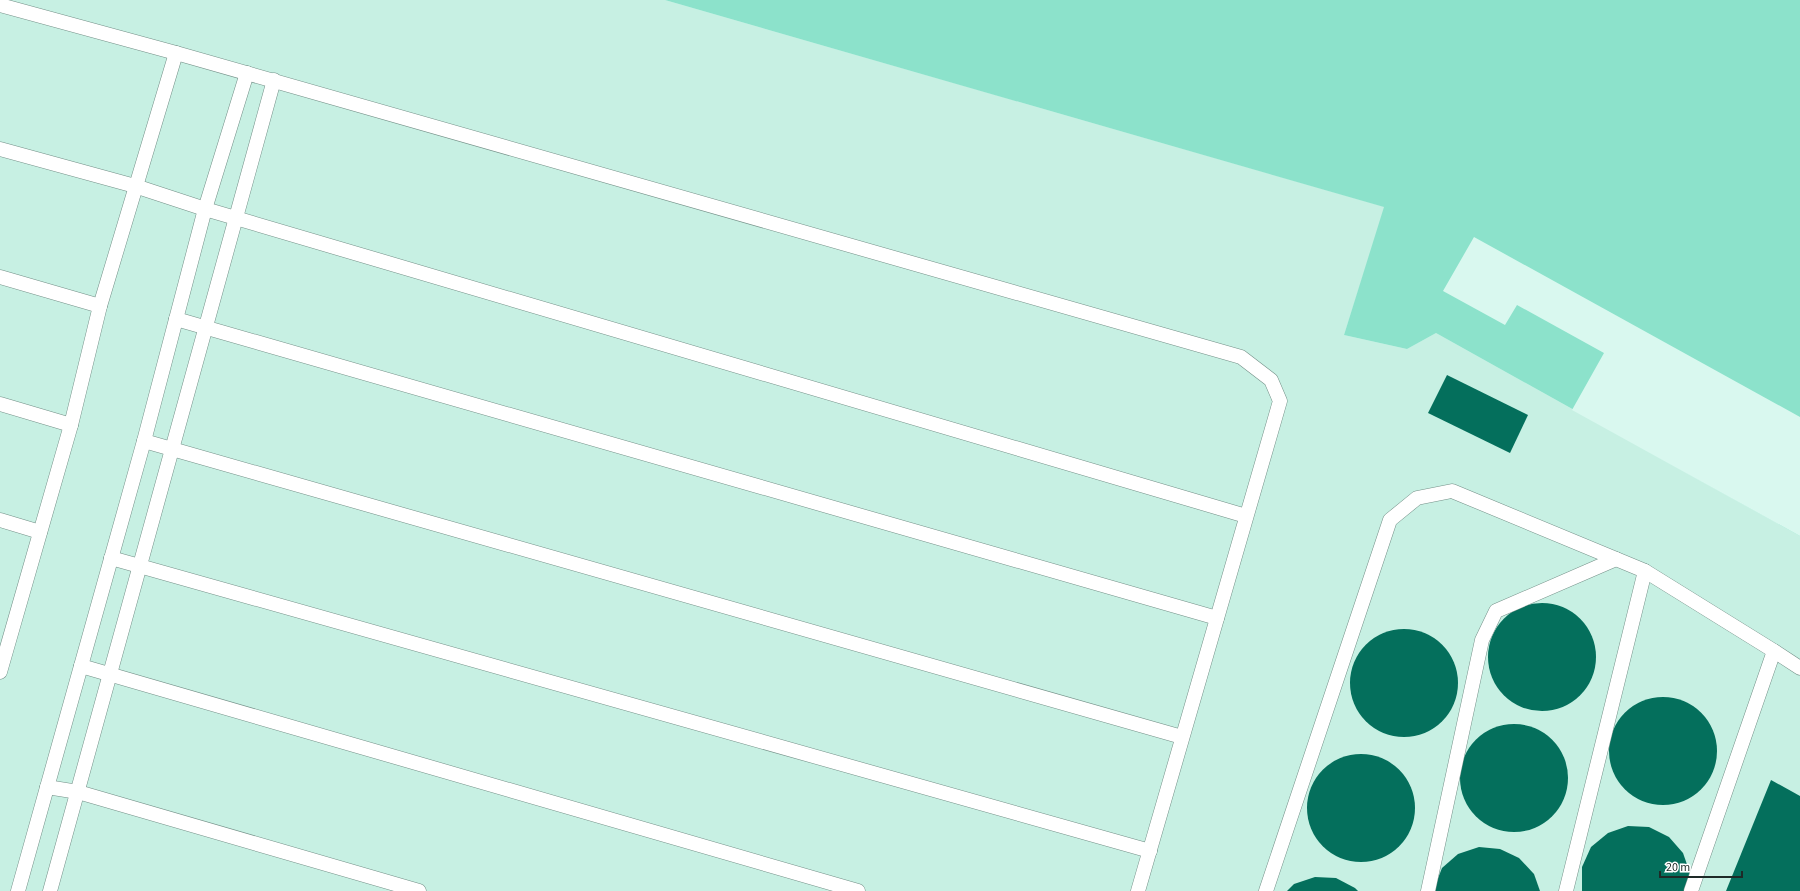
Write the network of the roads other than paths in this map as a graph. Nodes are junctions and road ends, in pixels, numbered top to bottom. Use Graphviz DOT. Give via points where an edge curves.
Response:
graph roads {
  1 [pos="0,5"];
  2 [pos="176,53"];
  3 [pos="247,73"];
  4 [pos="274,80"];
  5 [pos="0,149"];
  6 [pos="135,186"];
  7 [pos="205,208"];
  8 [pos="236,217"];
  9 [pos="0,277"];
  10 [pos="100,306"];
  11 [pos="176,319"];
  12 [pos="205,328"];
  13 [pos="0,404"];
  14 [pos="71,425"];
  15 [pos="144,441"];
  16 [pos="172,449"];
  17 [pos="1246,516"];
  18 [pos="0,520"];
  19 [pos="40,532"];
  20 [pos="111,558"];
  21 [pos="1616,559"];
  22 [pos="140,566"];
  23 [pos="1645,571"];
  24 [pos="1216,618"];
  25 [pos="3,650"];
  26 [pos="1774,650"];
  27 [pos="81,666"];
  28 [pos="1800,668"];
  29 [pos="0,672"];
  30 [pos="110,674"];
  31 [pos="1182,737"];
  32 [pos="47,787"];
  33 [pos="78,792"];
  34 [pos="1150,851"];
  35 [pos="18,891"];
  36 [pos="50,891"];
  37 [pos="419,891"];
  38 [pos="858,891"];
  39 [pos="1138,891"];
  40 [pos="1266,891"];
  41 [pos="1428,891"];
  42 [pos="1566,891"];
  43 [pos="1691,891"];
  1 -- 2 [label="lane"];
  2 -- 3 [label="lane"];
  2 -- 6 [label="lane"];
  3 -- 4 [label="lane"];
  3 -- 7 [label="lane"];
  4 -- 8 [label="lane"];
  4 -- 17 [label="lane" via="1241,357 1271,380 1280,400"];
  5 -- 6 [label="lane"];
  6 -- 7 [label="lane"];
  6 -- 10 [label="lane"];
  7 -- 8 [label="lane"];
  7 -- 11 [label="lane"];
  8 -- 12 [label="lane"];
  8 -- 17 [label="lane"];
  9 -- 10 [label="lane"];
  10 -- 14 [label="lane"];
  11 -- 12 [label="lane"];
  11 -- 15 [label="lane"];
  12 -- 16 [label="lane"];
  12 -- 24 [label="lane"];
  13 -- 14 [label="lane"];
  14 -- 19 [label="lane"];
  15 -- 16 [label="lane"];
  15 -- 20 [label="lane"];
  16 -- 22 [label="lane"];
  16 -- 31 [label="lane"];
  17 -- 24 [label="lane"];
  18 -- 19 [label="lane"];
  19 -- 25 [label="lane"];
  20 -- 22 [label="lane"];
  20 -- 27 [label="lane"];
  21 -- 23 [label="lane"];
  21 -- 40 [label="lane" via="1452,491 1417,498 1390,520"];
  21 -- 41 [label="lane" via="1496,611 1482,640"];
  22 -- 30 [label="lane"];
  22 -- 34 [label="lane"];
  23 -- 26 [label="lane"];
  23 -- 42 [label="lane"];
  24 -- 31 [label="lane"];
  25 -- 29 [label="lane"];
  26 -- 28 [label="lane"];
  26 -- 43 [label="lane"];
  27 -- 30 [label="lane"];
  27 -- 32 [label="lane"];
  30 -- 33 [label="lane"];
  30 -- 38 [label="lane"];
  31 -- 34 [label="lane"];
  32 -- 33 [label="lane"];
  32 -- 35 [label="lane"];
  33 -- 36 [label="lane"];
  33 -- 37 [label="lane"];
  34 -- 39 [label="lane"];
}
